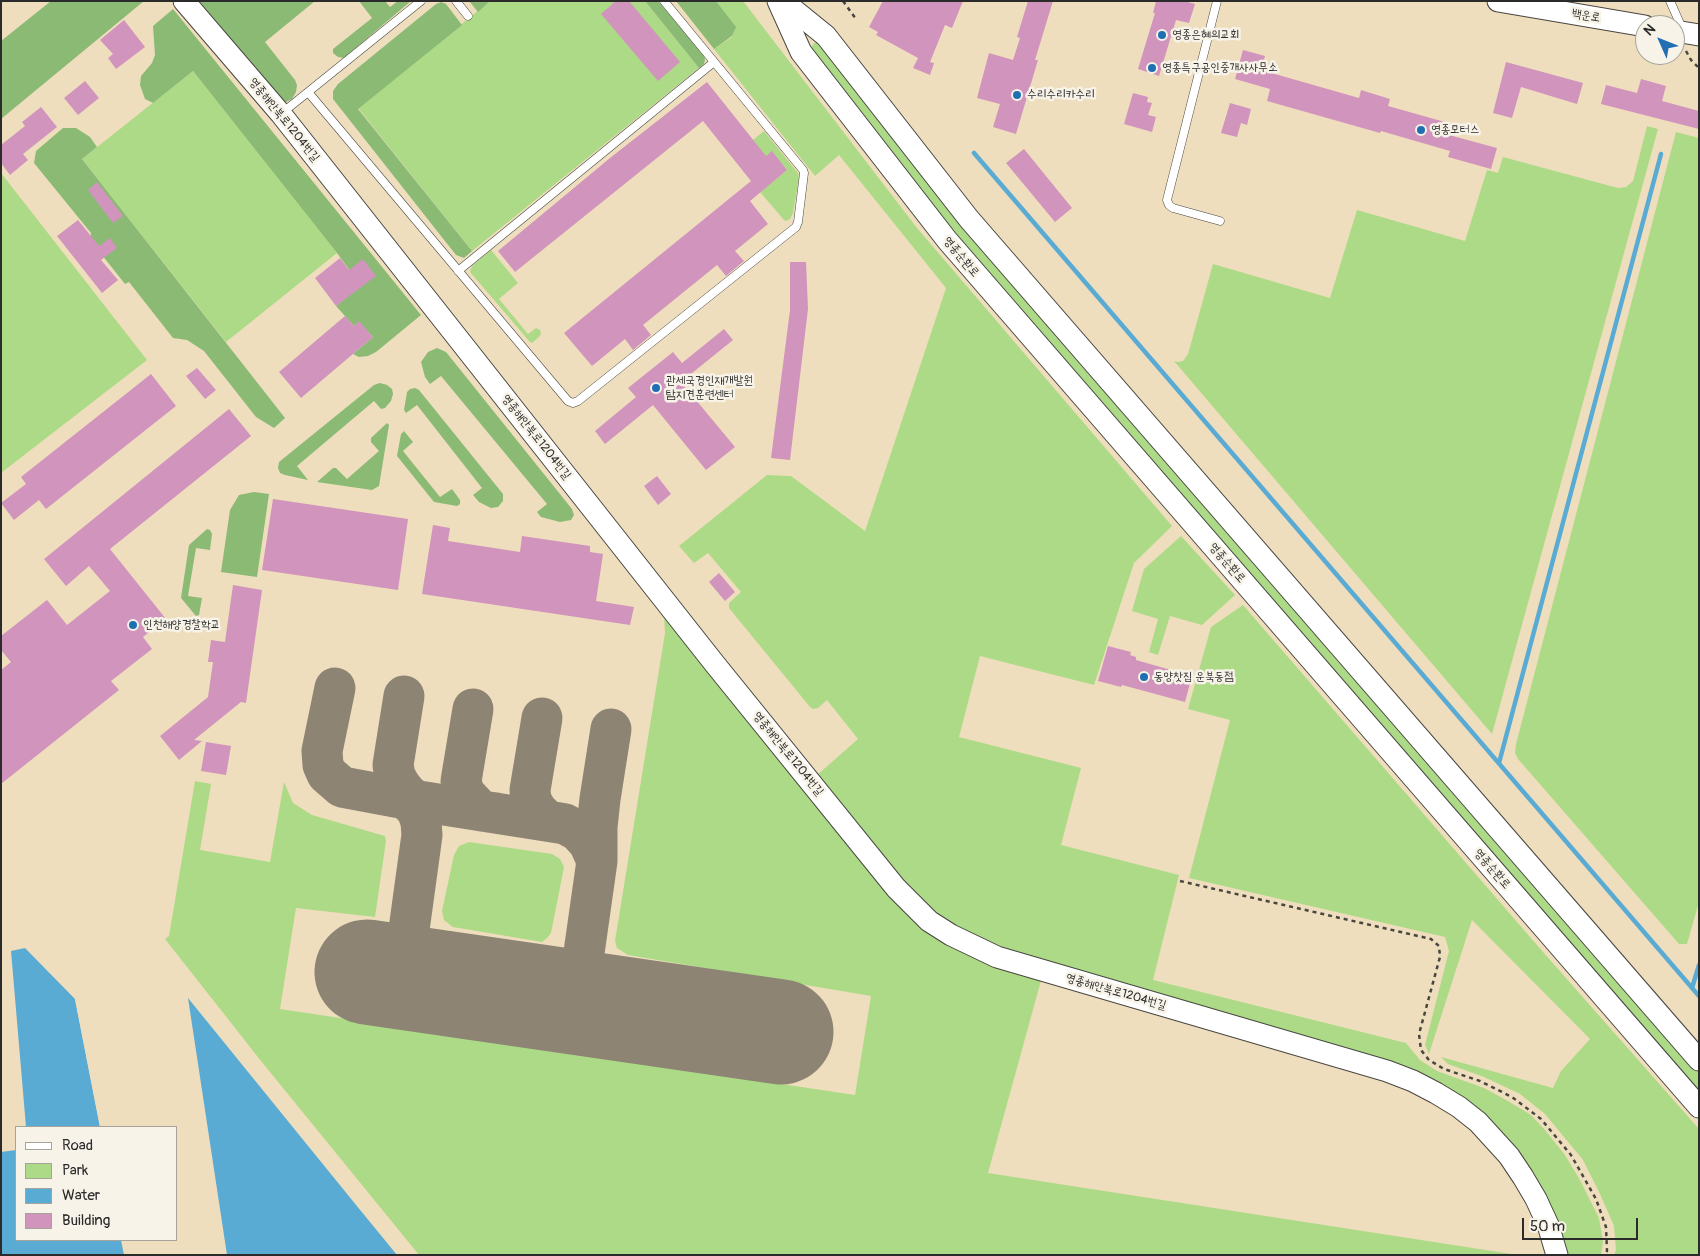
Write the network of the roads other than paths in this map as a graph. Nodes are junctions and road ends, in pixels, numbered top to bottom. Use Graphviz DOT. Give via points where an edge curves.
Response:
graph roads {
  1 [pos="184,1"];
  2 [pos="421,1"];
  3 [pos="456,1"];
  4 [pos="664,1"];
  5 [pos="778,1"];
  6 [pos="783,1"];
  7 [pos="1217,1"];
  8 [pos="1498,1"];
  9 [pos="1670,1"];
  10 [pos="468,16"];
  11 [pos="1635,24"];
  12 [pos="1686,33"];
  13 [pos="714,62"];
  14 [pos="308,92"];
  15 [pos="281,114"];
  16 [pos="1220,221"];
  17 [pos="458,271"];
  18 [pos="1699,1060"];
  19 [pos="1699,1107"];
  20 [pos="1558,1255"];
  1 -- 15 [label="main road, 영종해안북로1204번길"];
  2 -- 14 [label="lane"];
  3 -- 10 [label="lane"];
  4 -- 13 [label="lane"];
  5 -- 19 [label="main road, 영종순환로" via="801,52 947,240"];
  6 -- 18 [label="main road" via="826,36 970,219"];
  7 -- 16 [label="lane" via="1167,200 1173,208"];
  8 -- 11 [label="main road, 백운로"];
  9 -- 12 [label="lane"];
  13 -- 17 [label="lane"];
  13 -- 17 [label="lane" via="803,170 796,227 573,403 568,402"];
  14 -- 15 [label="lane"];
  14 -- 17 [label="lane"];
  15 -- 20 [label="main road, 영종해안북로1204번길" via="714,663 896,888 929,921 950,935 997,957 1386,1071 1436,1093 1478,1122 1509,1156 1536,1199"];
}
